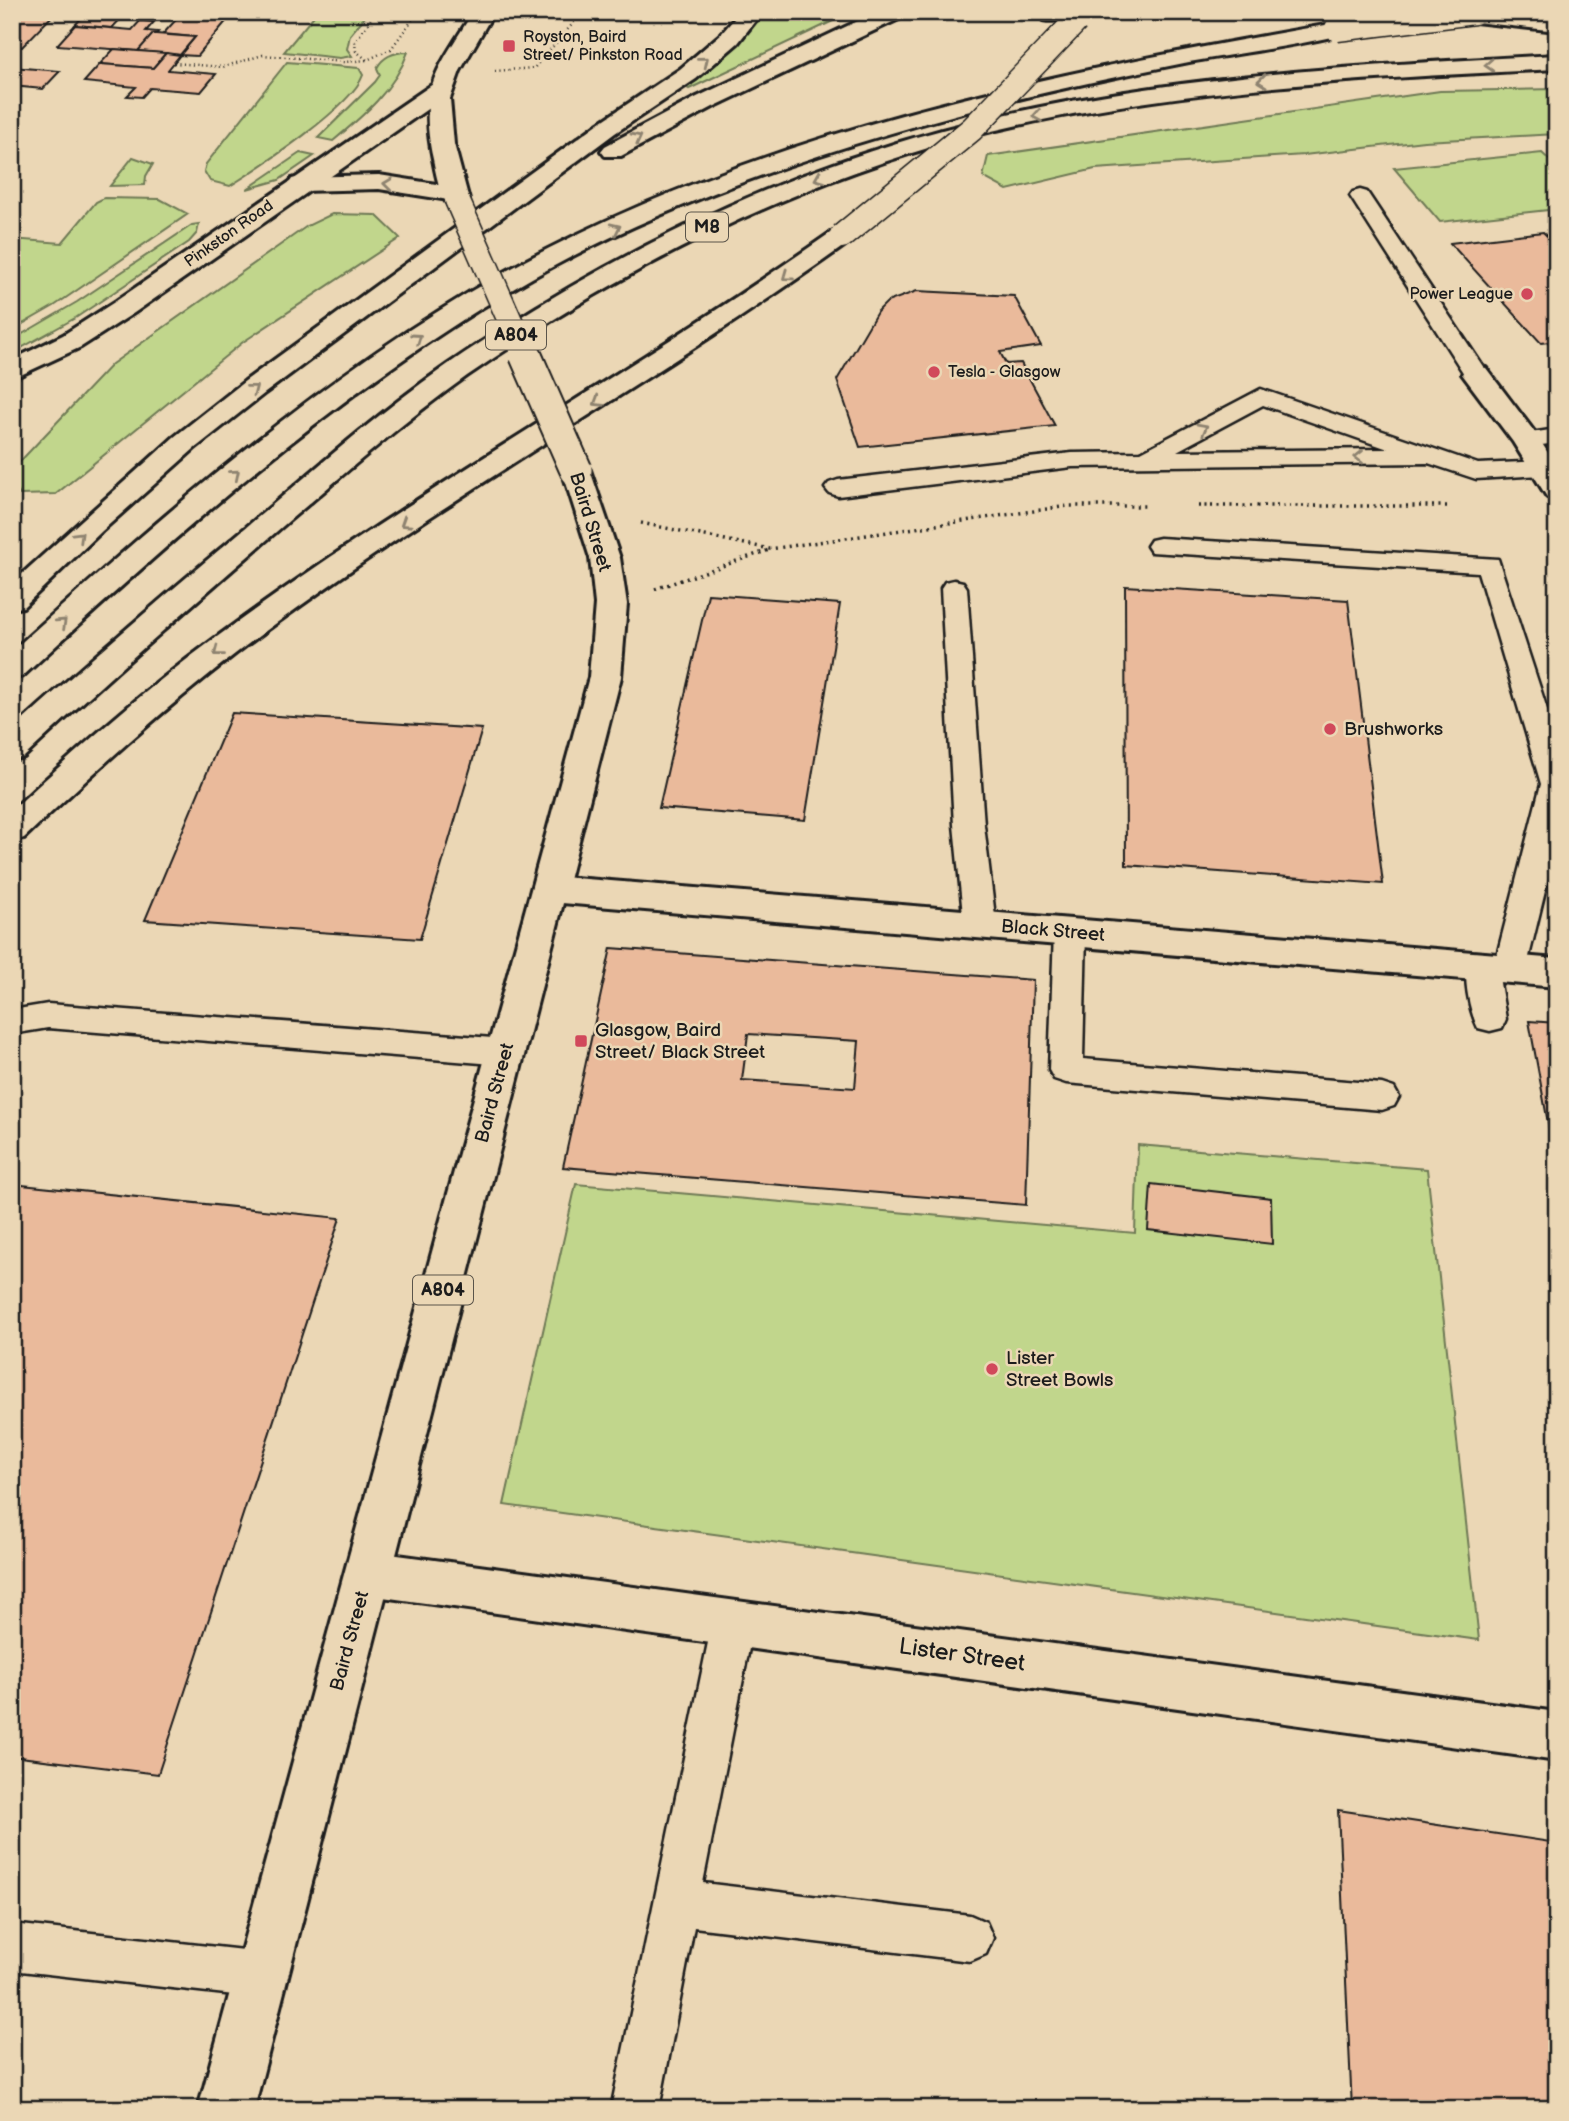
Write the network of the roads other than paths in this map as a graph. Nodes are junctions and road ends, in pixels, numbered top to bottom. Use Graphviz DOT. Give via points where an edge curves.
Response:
graph roads {
  1 [pos="484,12"];
  2 [pos="752,12"];
  3 [pos="895,12"];
  4 [pos="1439,12"];
  5 [pos="1474,12"];
  6 [pos="1080,17"];
  7 [pos="1557,25"];
  8 [pos="1557,62"];
  9 [pos="995,72"];
  10 [pos="441,89"];
  11 [pos="301,184"];
  12 [pos="1360,196"];
  13 [pos="456,197"];
  14 [pos="842,236"];
  15 [pos="389,286"];
  16 [pos="12,371"];
  17 [pos="1476,374"];
  18 [pos="1557,436"];
  19 [pos="1526,440"];
  20 [pos="1427,456"];
  21 [pos="1146,459"];
  22 [pos="1550,480"];
  23 [pos="838,488"];
  24 [pos="1160,546"];
  25 [pos="954,588"];
  26 [pos="12,600"];
  27 [pos="12,669"];
  28 [pos="12,749"];
  29 [pos="12,830"];
  30 [pos="550,889"];
  31 [pos="980,925"];
  32 [pos="1070,932"];
  33 [pos="1495,967"];
  34 [pos="1557,972"];
  35 [pos="1490,1019"];
  36 [pos="12,1022"];
  37 [pos="506,1052"];
  38 [pos="1382,1097"];
  39 [pos="368,1573"];
  40 [pos="733,1623"];
  41 [pos="1557,1737"];
  42 [pos="676,1902"];
  43 [pos="970,1938"];
  44 [pos="12,1947"];
  45 [pos="261,1975"];
  46 [pos="226,2109"];
  47 [pos="635,2109"];
  1 -- 10 [label="main road, A804"];
  15 -- 2 [label="main road, one-way" via="688,74"];
  15 -- 3 [label="main road, one-way" via="633,140"];
  4 -- 7 [label="main road"];
  27 -- 5 [label="main road, M8, one-way, bridge" via="112,577 347,386 507,282 653,211 796,154 934,111 1051,83 1337,29"];
  6 -- 14 [label="main road, bridge" via="972,129"];
  8 -- 28 [label="main road, M8, one-way" via="1339,73 1121,100 949,135 857,163 759,202 570,298 468,364 329,472"];
  9 -- 14 [label="main road, bridge"];
  10 -- 11 [label="main road, Pinkston Road"];
  10 -- 13 [label="main road, Baird Street / A804" via="440,126"];
  13 -- 11 [label="main road, one-way" via="379,183"];
  11 -- 16 [label="main road, Pinkston Road" via="99,324"];
  12 -- 17 [label="lane"];
  13 -- 30 [label="main road, Baird Street / A804, bridge" via="576,470 605,558 611,604 605,677"];
  14 -- 29 [label="main road, one-way" via="690,343 337,567 226,646 136,716"];
  26 -- 15 [label="main road, one-way" via="184,443"];
  17 -- 19 [label="main road"];
  18 -- 19 [label="lane"];
  19 -- 22 [label="main road"];
  20 -- 21 [label="lane, one-way"];
  21 -- 20 [label="lane, one-way" via="1261,396"];
  20 -- 22 [label="lane" via="1476,472"];
  21 -- 23 [label="lane" via="1072,460"];
  24 -- 33 [label="lane" via="1489,565 1556,784"];
  25 -- 31 [label="lane"];
  30 -- 31 [label="main road, Black Street"];
  30 -- 37 [label="main road, Baird Street / A804"];
  31 -- 32 [label="main road, Black Street"];
  32 -- 33 [label="main road, Black Street"];
  32 -- 38 [label="lane" via="1066,1070"];
  33 -- 34 [label="main road, Black Street"];
  33 -- 35 [label="lane"];
  36 -- 37 [label="lane" via="48,1016"];
  37 -- 39 [label="main road, Baird Street / A804"];
  39 -- 40 [label="main road, Lister Street"];
  39 -- 45 [label="main road, Baird Street / A804"];
  40 -- 41 [label="main road, Lister Street"];
  40 -- 42 [label="lane"];
  42 -- 43 [label="lane"];
  42 -- 47 [label="lane"];
  44 -- 45 [label="lane"];
  45 -- 46 [label="main road, Baird Street / A804"];
}
